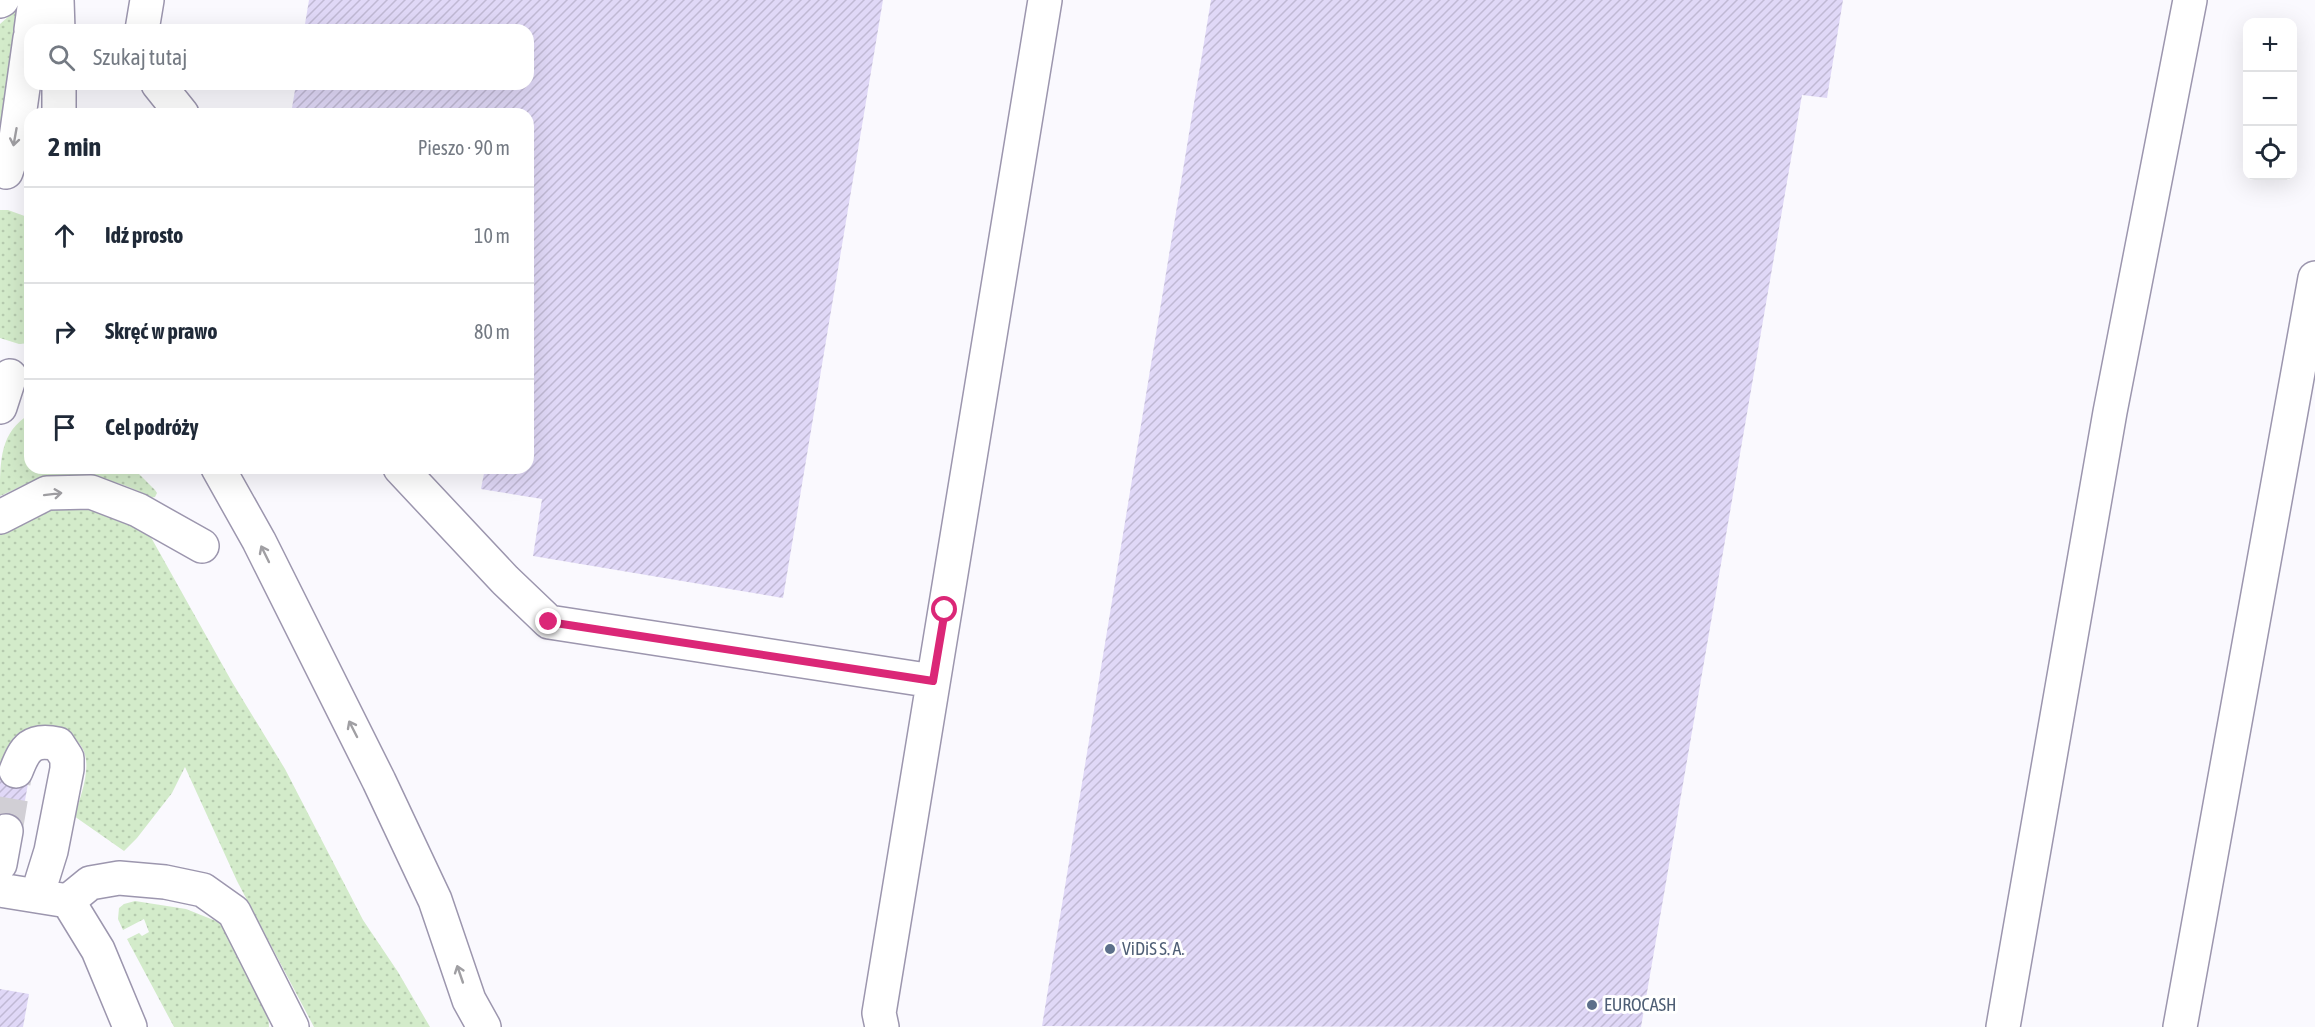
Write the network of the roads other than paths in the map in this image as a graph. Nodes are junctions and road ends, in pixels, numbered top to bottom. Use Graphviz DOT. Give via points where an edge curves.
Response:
graph roads {
  1 [pos="35,0"];
  2 [pos="57,0"];
  3 [pos="147,0"];
  4 [pos="1045,0"];
  5 [pos="2190,0"];
  6 [pos="32,24"];
  7 [pos="58,24"];
  8 [pos="143,24"];
  9 [pos="24,81"];
  10 [pos="59,90"];
  11 [pos="163,90"];
  12 [pos="59,108"];
  13 [pos="177,108"];
  14 [pos="12,174"];
  15 [pos="2315,278"];
  16 [pos="14,375"];
  17 [pos="0,407"];
  18 [pos="221,474"];
  19 [pos="406,474"];
  20 [pos="0,517"];
  21 [pos="202,546"];
  22 [pos="933,681"];
  23 [pos="16,771"];
  24 [pos="6,831"];
  25 [pos="0,864"];
  26 [pos="0,890"];
  27 [pos="53,899"];
  28 [pos="130,1027"];
  29 [pos="292,1027"];
  30 [pos="484,1027"];
  31 [pos="882,1027"];
  32 [pos="2003,1027"];
  33 [pos="2180,1027"];
  1 -- 6 [label="street"];
  2 -- 7 [label="street"];
  3 -- 8 [label="street"];
  4 -- 22 [label="street"];
  5 -- 32 [label="street" via="2110,412"];
  9 -- 14 [label="street, one-way"];
  10 -- 12 [label="street"];
  11 -- 13 [label="street"];
  15 -- 33 [label="street"];
  16 -- 17 [label="street"];
  30 -- 18 [label="street, one-way" via="470,1000 435,900 379,781"];
  19 -- 22 [label="street" via="549,622"];
  20 -- 21 [label="street, one-way" via="47,493 91,492 138,510"];
  22 -- 31 [label="street" via="879,1013"];
  23 -- 27 [label="street" via="24,752 35,743 58,744 67,758 51,851"];
  24 -- 25 [label="street"];
  26 -- 27 [label="street"];
  27 -- 28 [label="street" via="98,950"];
  27 -- 29 [label="street" via="90,883 119,878 203,890 234,912"];
}
